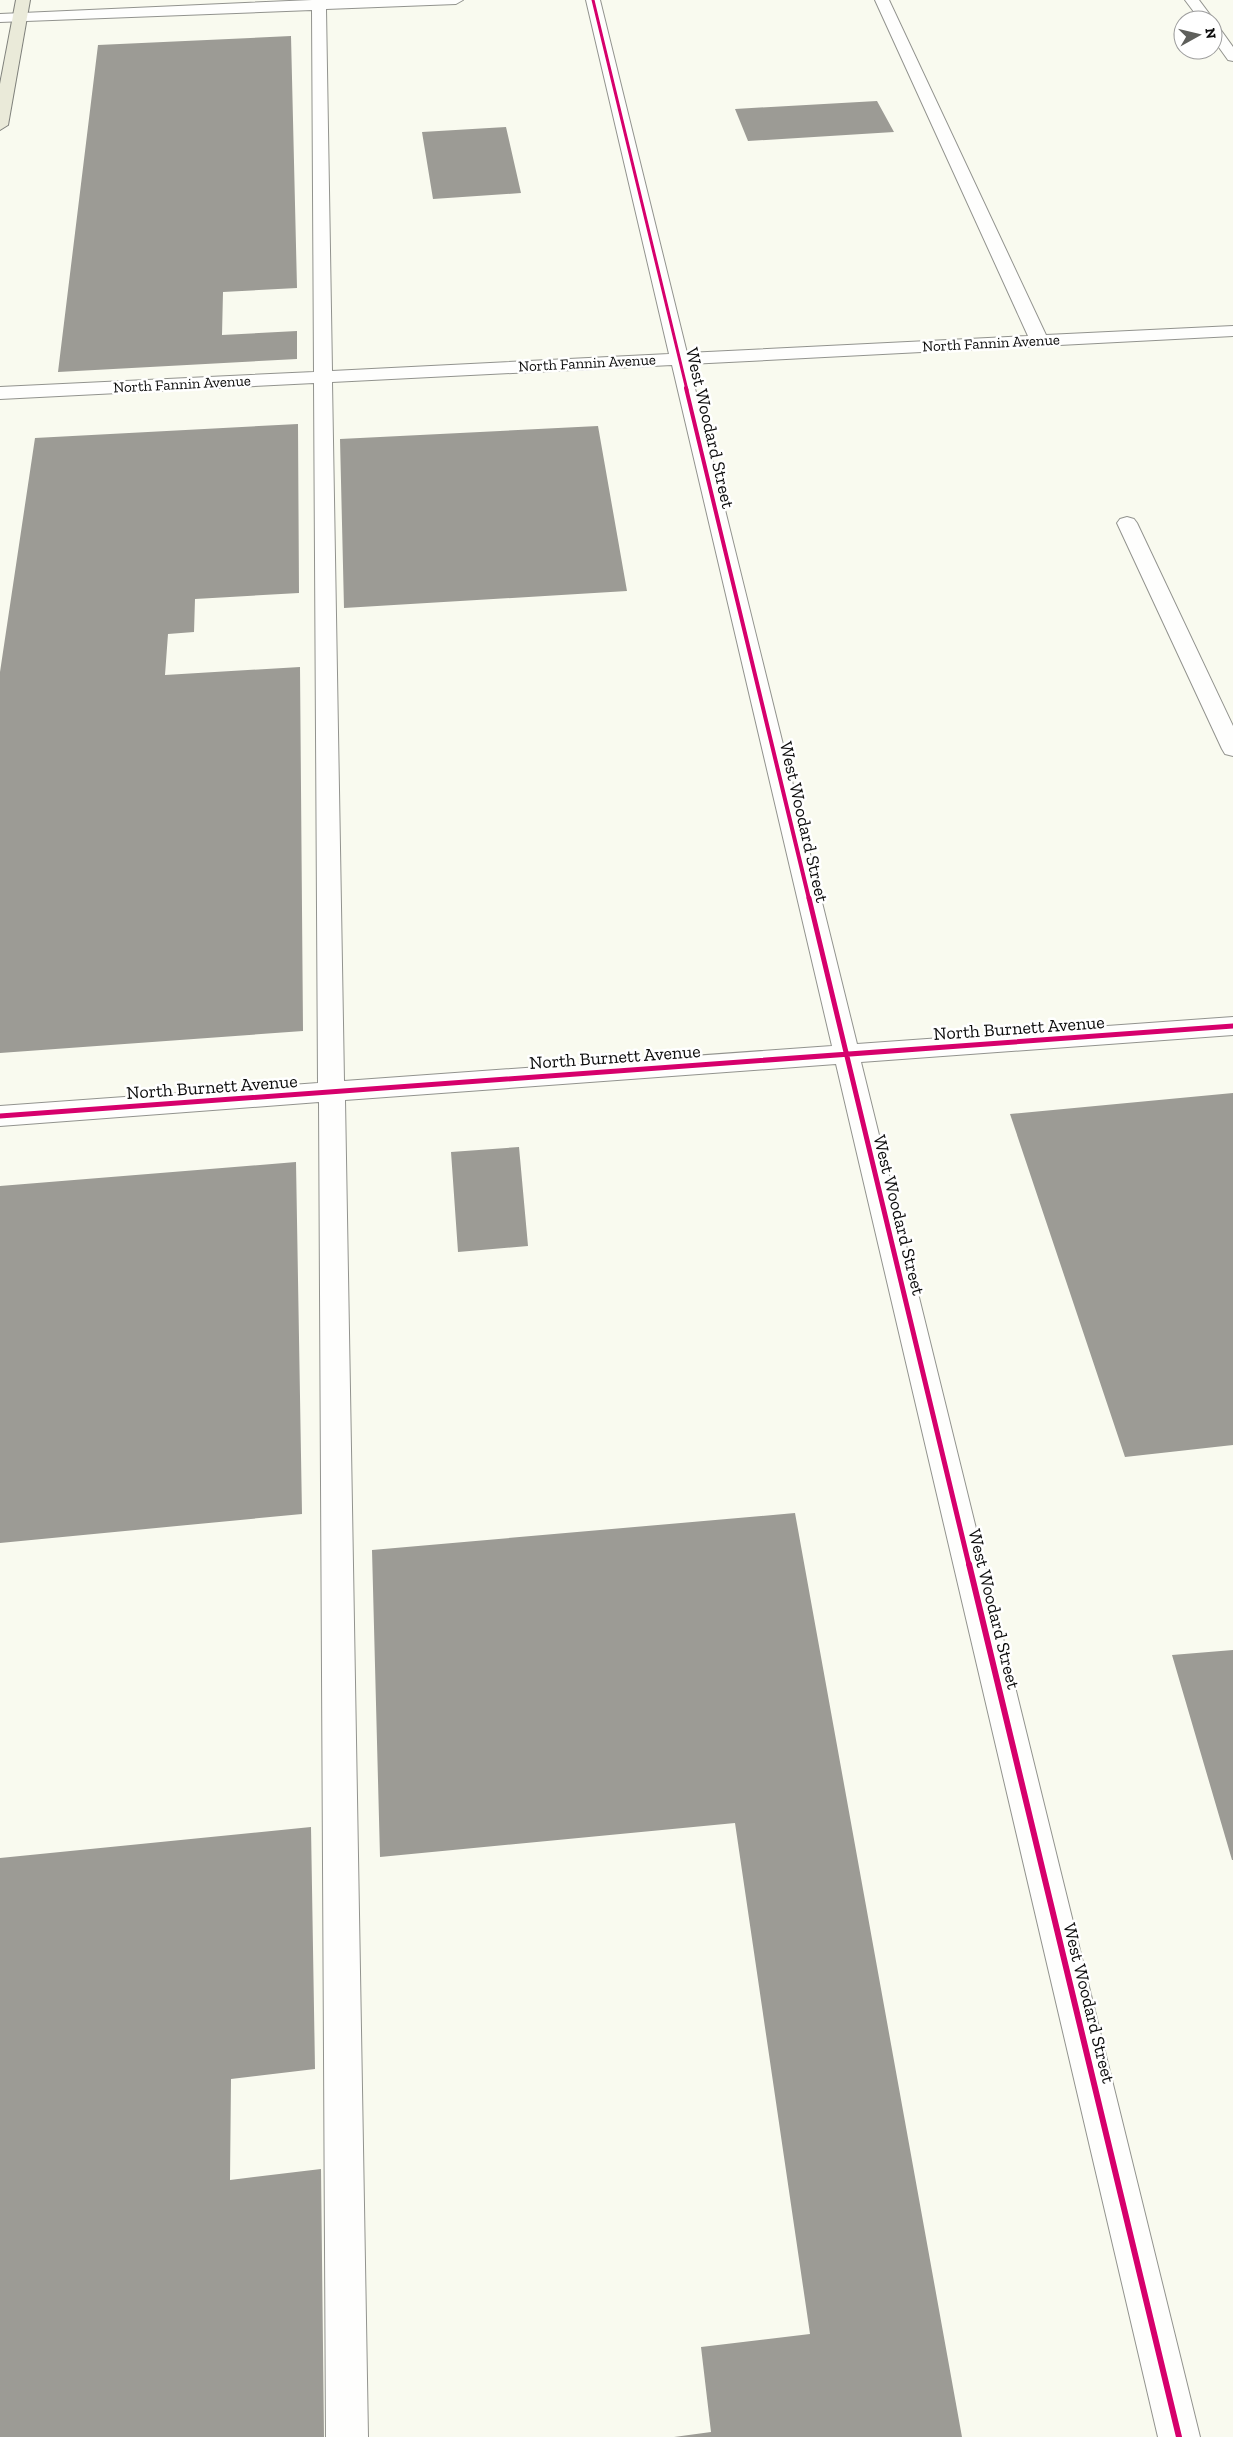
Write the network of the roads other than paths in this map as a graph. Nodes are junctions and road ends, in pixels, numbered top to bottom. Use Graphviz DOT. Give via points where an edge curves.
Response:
graph roads {
  1 [pos="23,0"];
  2 [pos="456,0"];
  3 [pos="593,0"];
  4 [pos="882,0"];
  5 [pos="319,3"];
  6 [pos="0,18"];
  7 [pos="18,18"];
  8 [pos="1223,43"];
  9 [pos="1233,57"];
  10 [pos="0,125"];
  11 [pos="1233,331"];
  12 [pos="1040,340"];
  13 [pos="679,359"];
  14 [pos="323,377"];
  15 [pos="0,393"];
  16 [pos="1127,523"];
  17 [pos="1233,749"];
  18 [pos="1233,1026"];
  19 [pos="846,1054"];
  20 [pos="331,1091"];
  21 [pos="0,1116"];
  22 [pos="347,2437"];
  23 [pos="1179,2437"];
  1 -- 7 [label="main road"];
  2 -- 5 [label="street"];
  3 -- 13 [label="street, West Woodard Street"];
  4 -- 12 [label="street"];
  5 -- 7 [label="street"];
  5 -- 14 [label="street"];
  6 -- 7 [label="street"];
  7 -- 10 [label="main road"];
  8 -- 9 [label="street"];
  11 -- 12 [label="street, North Fannin Avenue"];
  12 -- 13 [label="street, North Fannin Avenue"];
  13 -- 14 [label="street, North Fannin Avenue"];
  13 -- 19 [label="street, West Woodard Street"];
  14 -- 15 [label="street, North Fannin Avenue"];
  14 -- 20 [label="street"];
  16 -- 17 [label="street"];
  18 -- 19 [label="street, North Burnett Avenue"];
  19 -- 20 [label="street, North Burnett Avenue"];
  19 -- 23 [label="street, West Woodard Street"];
  20 -- 21 [label="street, North Burnett Avenue"];
  20 -- 22 [label="street"];
}
